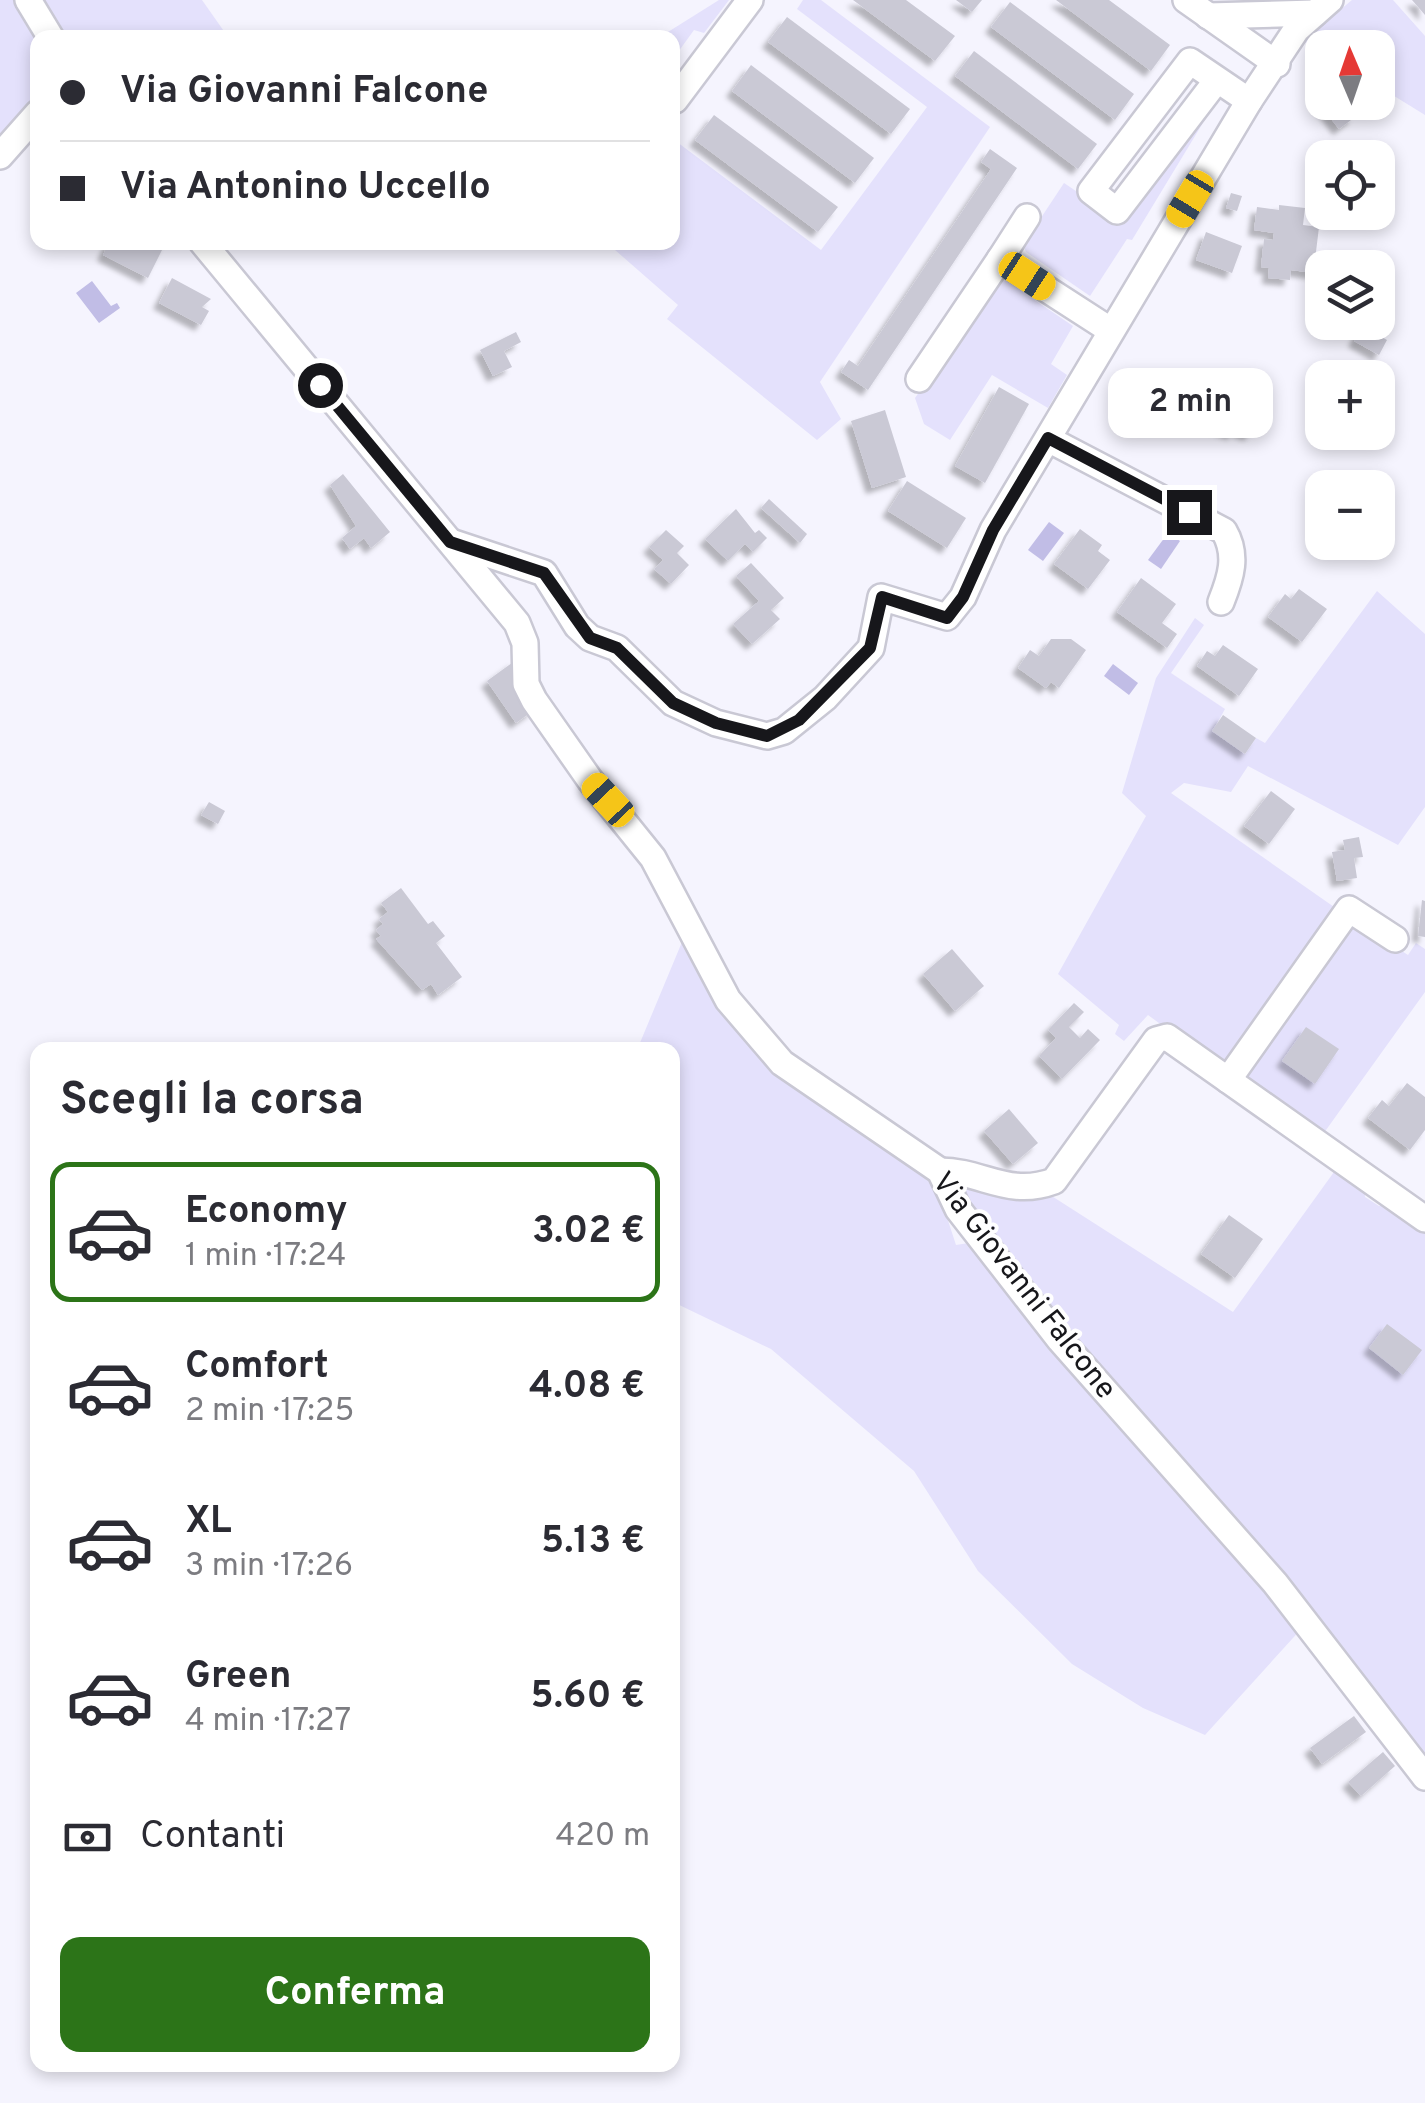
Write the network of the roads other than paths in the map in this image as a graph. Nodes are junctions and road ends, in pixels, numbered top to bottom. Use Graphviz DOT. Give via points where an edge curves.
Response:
graph roads {
  1 [pos="28,0"];
  2 [pos="750,0"];
  3 [pos="1186,0"];
  4 [pos="1323,6"];
  5 [pos="1208,16"];
  6 [pos="46,30"];
  7 [pos="1276,64"];
  8 [pos="1217,80"];
  9 [pos="1164,94"];
  10 [pos="680,95"];
  11 [pos="1250,101"];
  12 [pos="1191,115"];
  13 [pos="30,122"];
  14 [pos="1127,143"];
  15 [pos="0,156"];
  16 [pos="1154,163"];
  17 [pos="1028,218"];
  18 [pos="209,250"];
  19 [pos="1000,258"];
  20 [pos="1110,330"];
  21 [pos="919,379"];
  22 [pos="1048,438"];
  23 [pos="450,542"];
  24 [pos="1221,602"];
  25 [pos="1395,939"];
  26 [pos="1228,1080"];
  27 [pos="940,1171"];
  28 [pos="1425,1219"];
  29 [pos="1423,1775"];
  1 -- 6 [label="street"];
  2 -- 10 [label="street"];
  3 -- 5 [label="street"];
  4 -- 5 [label="street"];
  4 -- 7 [label="street" via="1296,30"];
  5 -- 7 [label="street"];
  7 -- 11 [label="street"];
  8 -- 9 [label="street" via="1190,62"];
  8 -- 11 [label="street"];
  8 -- 12 [label="street"];
  9 -- 12 [label="street"];
  9 -- 14 [label="street"];
  11 -- 20 [label="street"];
  12 -- 16 [label="street"];
  13 -- 15 [label="street"];
  14 -- 16 [label="street"];
  14 -- 16 [label="street" via="1090,191 1117,211"];
  17 -- 19 [label="street"];
  18 -- 23 [label="street, Via Giovanni Falcone"];
  19 -- 20 [label="street"];
  19 -- 21 [label="street"];
  20 -- 22 [label="street"];
  22 -- 23 [label="street" via="947,618 882,597 870,648 825,698 784,731 767,736 673,703 617,648 577,626 544,573"];
  22 -- 24 [label="street" via="1224,531 1232,544 1232,575"];
  23 -- 27 [label="street, Via Giovanni Falcone" via="518,623 534,700 653,858 728,1000 782,1063"];
  25 -- 26 [label="street" via="1348,909"];
  26 -- 27 [label="street" via="1167,1038 1156,1040 1054,1181 1003,1188 964,1171"];
  26 -- 28 [label="street"];
  27 -- 29 [label="street, Via Giovanni Falcone" via="958,1208 1060,1340 1275,1583"];
}
